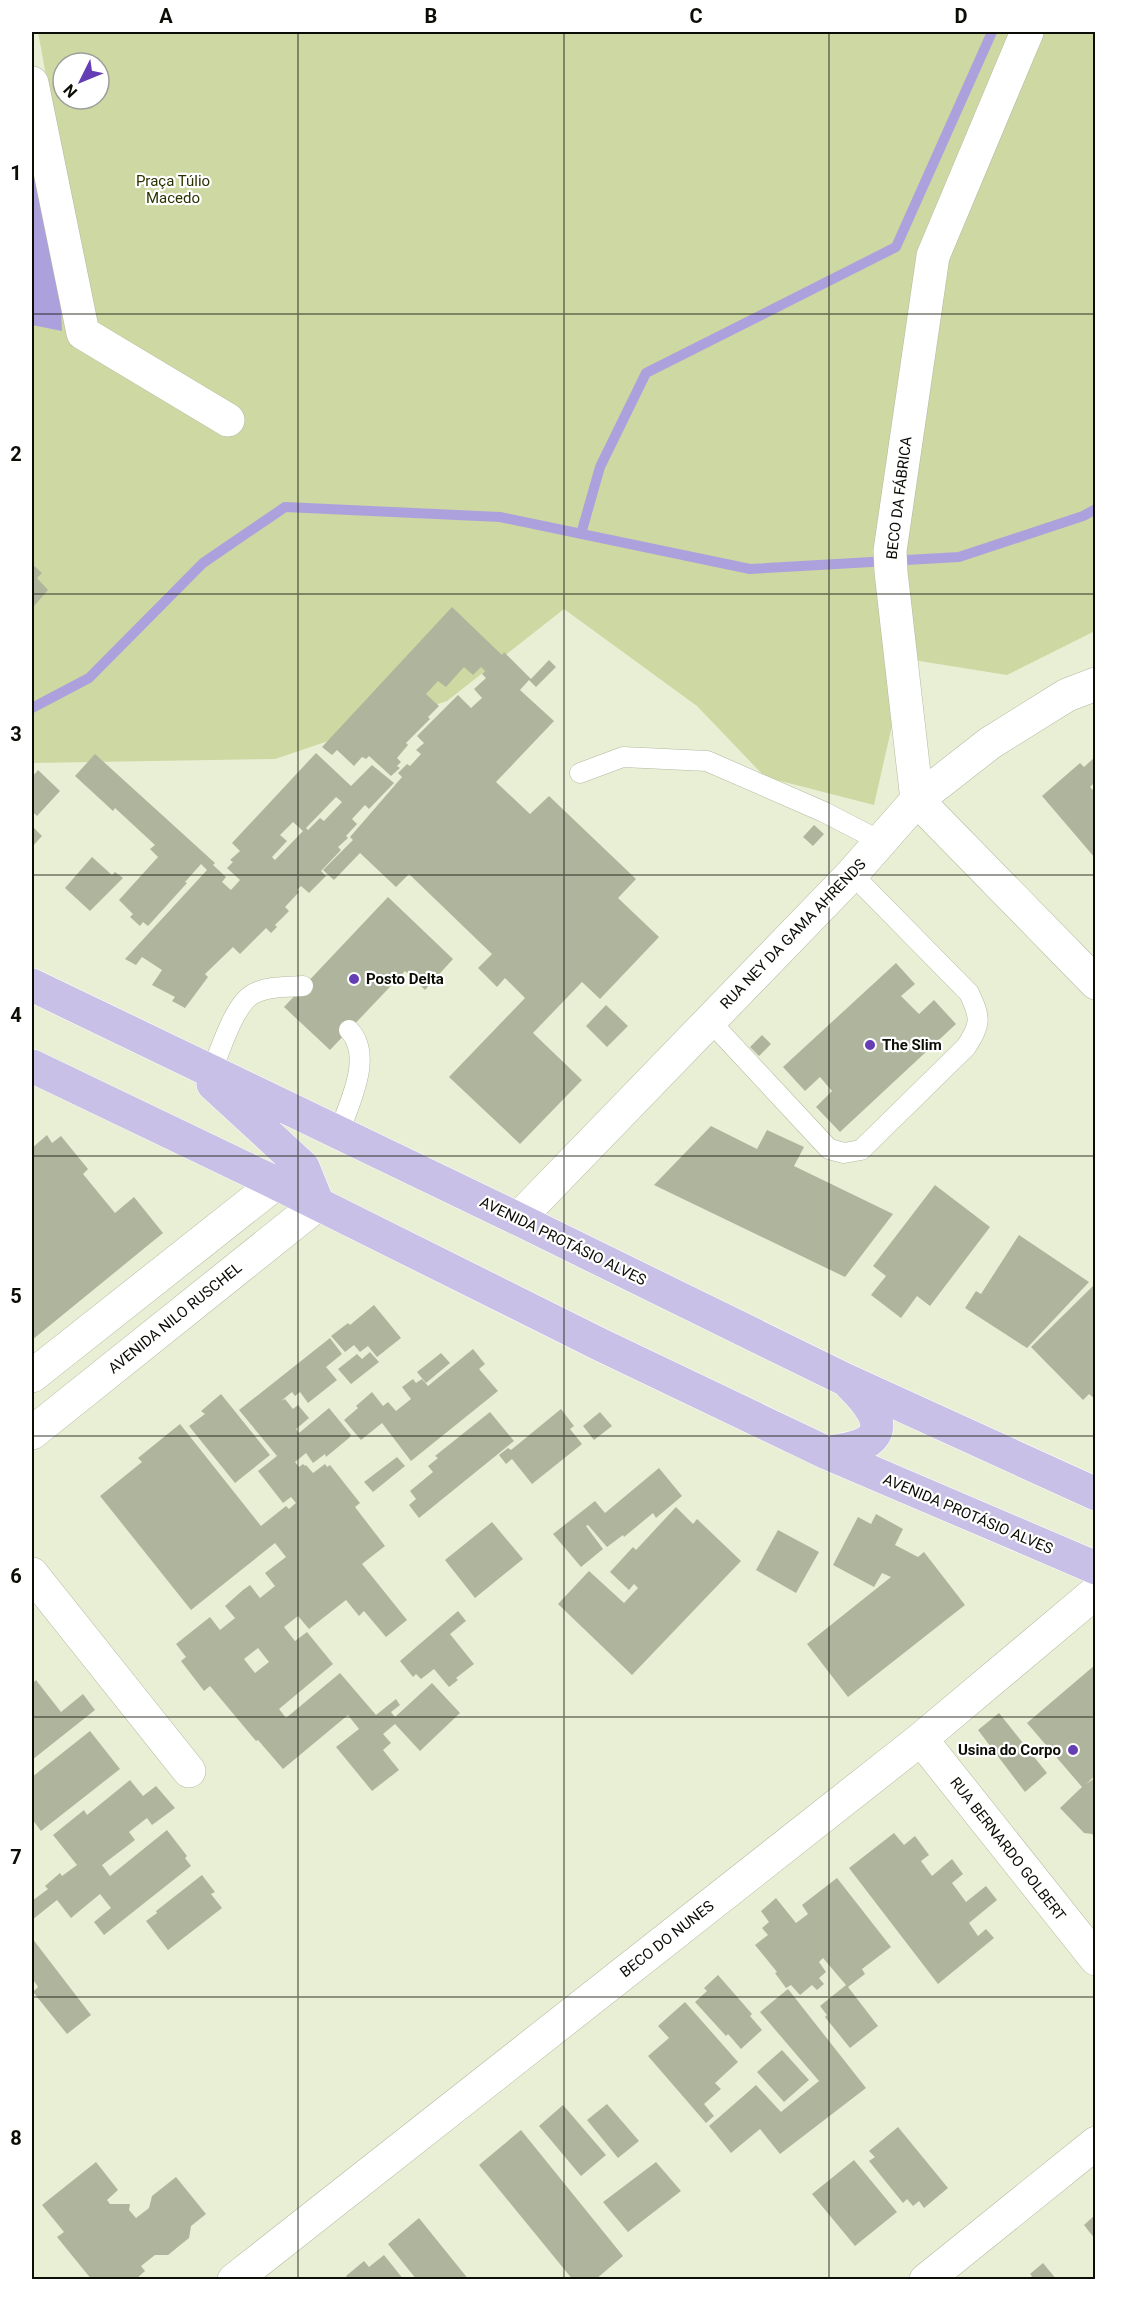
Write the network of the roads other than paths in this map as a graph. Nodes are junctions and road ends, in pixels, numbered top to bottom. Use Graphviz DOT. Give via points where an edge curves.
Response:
graph roads {
  1 [pos="1027,32"];
  2 [pos="32,83"];
  3 [pos="228,420"];
  4 [pos="1095,684"];
  5 [pos="579,773"];
  6 [pos="917,800"];
  7 [pos="882,842"];
  8 [pos="852,874"];
  9 [pos="1095,983"];
  10 [pos="32,985"];
  11 [pos="303,986"];
  12 [pos="709,1020"];
  13 [pos="349,1030"];
  14 [pos="32,1066"];
  15 [pos="199,1066"];
  16 [pos="339,1132"];
  17 [pos="276,1183"];
  18 [pos="318,1204"];
  19 [pos="518,1218"];
  20 [pos="32,1376"];
  21 [pos="846,1380"];
  22 [pos="32,1433"];
  23 [pos="827,1453"];
  24 [pos="1095,1494"];
  25 [pos="1095,1568"];
  26 [pos="32,1574"];
  27 [pos="1095,1592"];
  28 [pos="921,1738"];
  29 [pos="189,1771"];
  30 [pos="1095,1959"];
  31 [pos="1095,2143"];
  32 [pos="234,2280"];
  33 [pos="926,2280"];
  1 -- 6 [label="street, BECO DA FÁBRICA" via="933,256 890,561"];
  2 -- 3 [label="street" via="83,333"];
  4 -- 6 [label="street, RUA NEY DA GAMA AHRENDS" via="1067,695 990,743"];
  5 -- 7 [label="lane" via="624,757 707,762 824,812"];
  6 -- 7 [label="street, RUA NEY DA GAMA AHRENDS"];
  6 -- 9 [label="street"];
  7 -- 8 [label="street, RUA NEY DA GAMA AHRENDS"];
  8 -- 12 [label="street, RUA NEY DA GAMA AHRENDS"];
  8 -- 12 [label="lane" via="969,993 977,1011 977,1029 966,1047 861,1150 844,1153 829,1149"];
  10 -- 15 [label="main road, AVENIDA PROTÁSIO ALVES"];
  11 -- 15 [label="lane" via="252,994"];
  12 -- 19 [label="street, RUA NEY DA GAMA AHRENDS"];
  13 -- 16 [label="lane" via="356,1037 361,1066"];
  14 -- 17 [label="main road, AVENIDA PROTÁSIO ALVES"];
  15 -- 16 [label="main road, AVENIDA PROTÁSIO ALVES"];
  15 -- 18 [label="main road" via="303,1167"];
  16 -- 19 [label="main road, AVENIDA PROTÁSIO ALVES"];
  17 -- 18 [label="main road, AVENIDA PROTÁSIO ALVES"];
  17 -- 20 [label="street"];
  18 -- 22 [label="street, AVENIDA NILO RUSCHEL"];
  18 -- 23 [label="main road, AVENIDA PROTÁSIO ALVES"];
  19 -- 21 [label="main road, AVENIDA PROTÁSIO ALVES"];
  21 -- 23 [label="main road" via="873,1410 877,1421 875,1433 867,1442"];
  21 -- 24 [label="main road, AVENIDA PROTÁSIO ALVES"];
  23 -- 25 [label="main road, AVENIDA PROTÁSIO ALVES"];
  26 -- 29 [label="street"];
  27 -- 28 [label="street, BECO DO NUNES"];
  28 -- 30 [label="street, RUA BERNARDO GOLBERT"];
  28 -- 32 [label="street, BECO DO NUNES"];
  31 -- 33 [label="street"];
}
